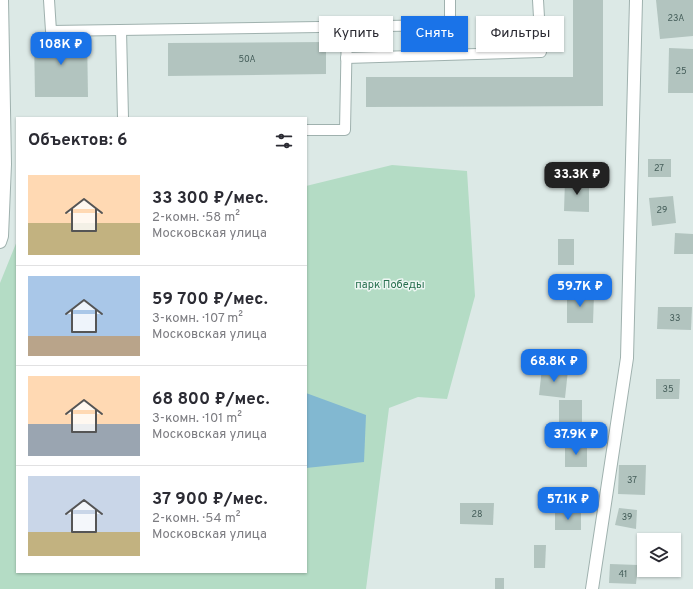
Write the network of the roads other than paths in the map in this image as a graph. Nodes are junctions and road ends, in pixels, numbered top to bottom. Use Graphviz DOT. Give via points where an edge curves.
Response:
graph roads {
  1 [pos="2,0"];
  2 [pos="49,0"];
  3 [pos="450,0"];
  4 [pos="538,0"];
  5 [pos="636,0"];
  6 [pos="319,26"];
  7 [pos="393,26"];
  8 [pos="121,30"];
  9 [pos="346,52"];
  10 [pos="346,58"];
  11 [pos="123,117"];
  12 [pos="307,130"];
  13 [pos="0,242"];
  14 [pos="592,589"];
  1 -- 13 [label="street" via="5,164"];
  2 -- 8 [label="lane" via="51,31"];
  3 -- 7 [label="lane" via="450,25"];
  4 -- 10 [label="lane" via="541,52"];
  5 -- 14 [label="street" via="627,358"];
  6 -- 8 [label="lane"];
  8 -- 11 [label="lane"];
  9 -- 10 [label="lane"];
  10 -- 12 [label="lane" via="345,130"];
}
